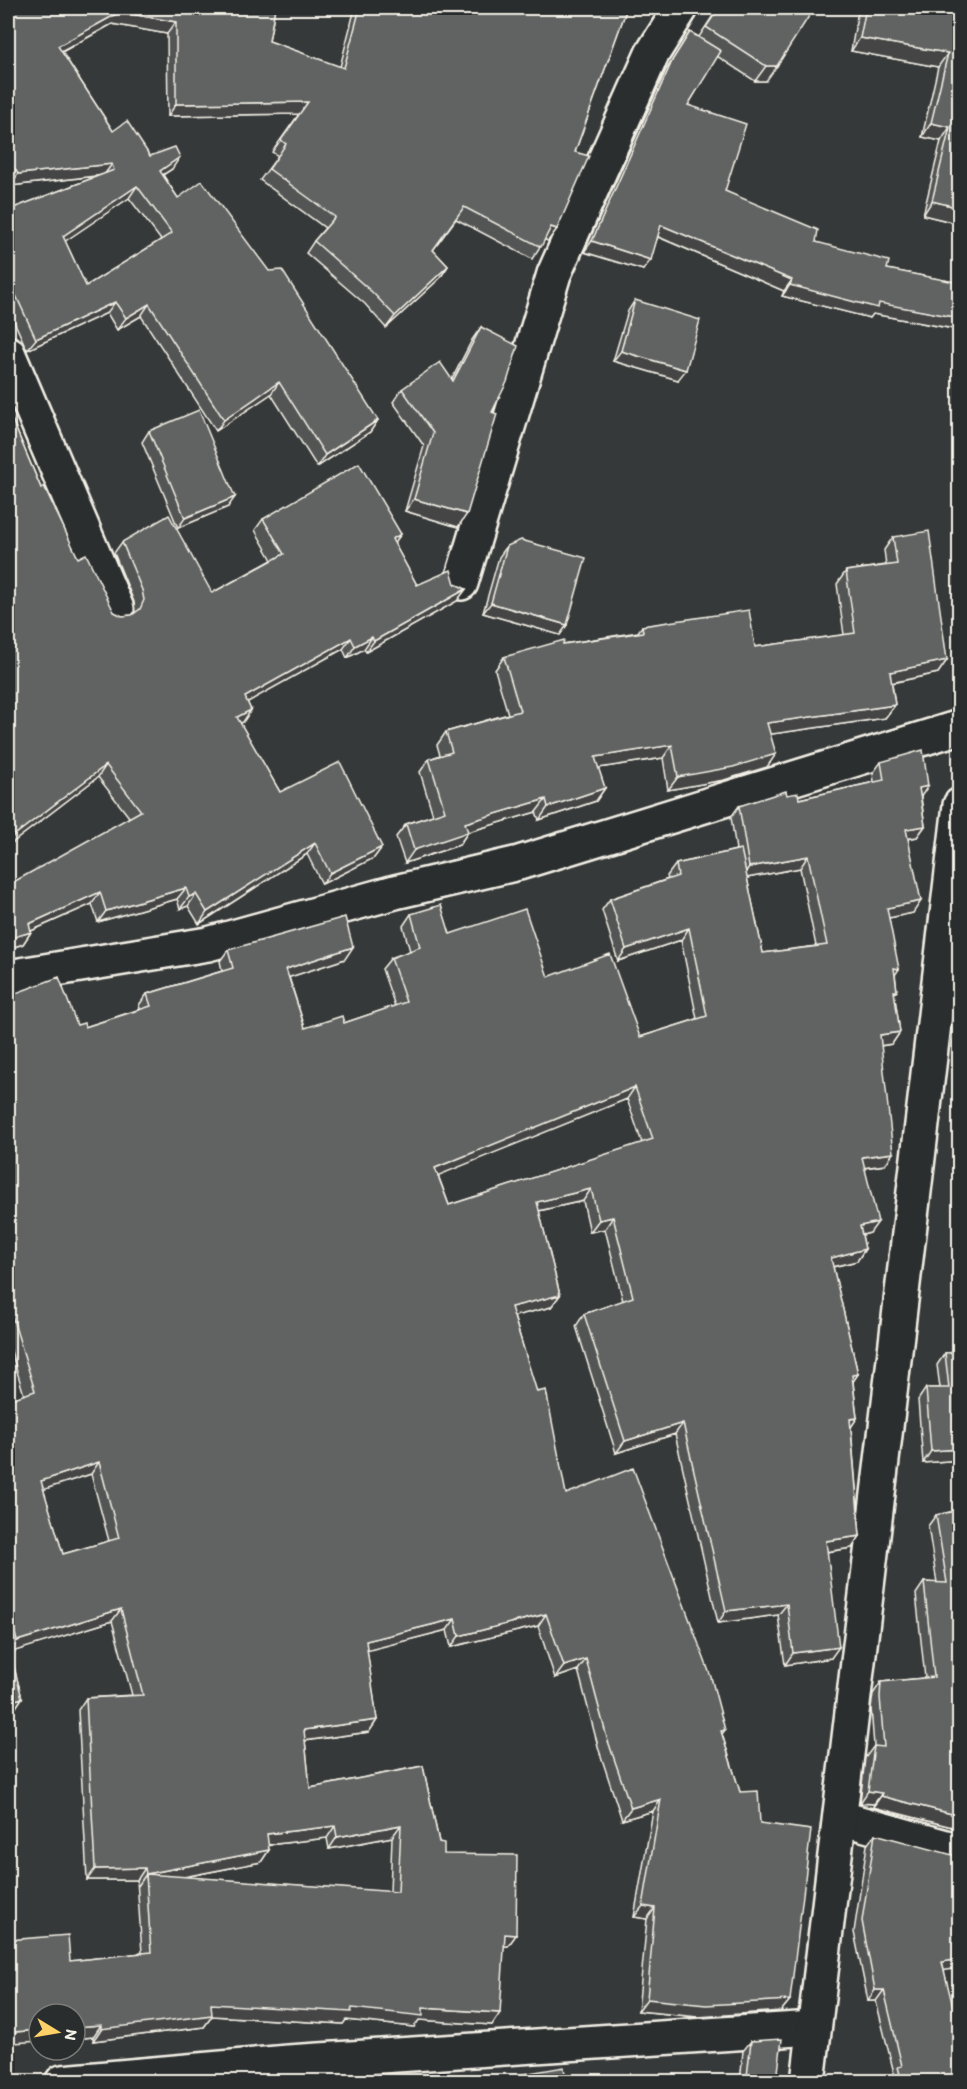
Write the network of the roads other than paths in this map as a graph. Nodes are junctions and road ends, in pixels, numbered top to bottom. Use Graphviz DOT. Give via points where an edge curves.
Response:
graph roads {
  1 [pos="681,8"];
  2 [pos="946,8"];
  3 [pos="960,11"];
  4 [pos="8,353"];
  5 [pos="461,583"];
  6 [pos="117,609"];
  7 [pos="960,727"];
  8 [pos="960,805"];
  9 [pos="8,977"];
  10 [pos="841,1818"];
  11 [pos="960,1851"];
  12 [pos="814,2028"];
  13 [pos="62,2082"];
  14 [pos="808,2082"];
  1 -- 5 [label="street" via="651,54 554,274"];
  2 -- 3 [label="street"];
  4 -- 6 [label="street"];
  7 -- 9 [label="street" via="519,863 395,892 208,944"];
  8 -- 10 [label="street"];
  10 -- 11 [label="street"];
  10 -- 12 [label="street"];
  12 -- 13 [label="street" via="288,2062"];
  12 -- 14 [label="street"];
}
